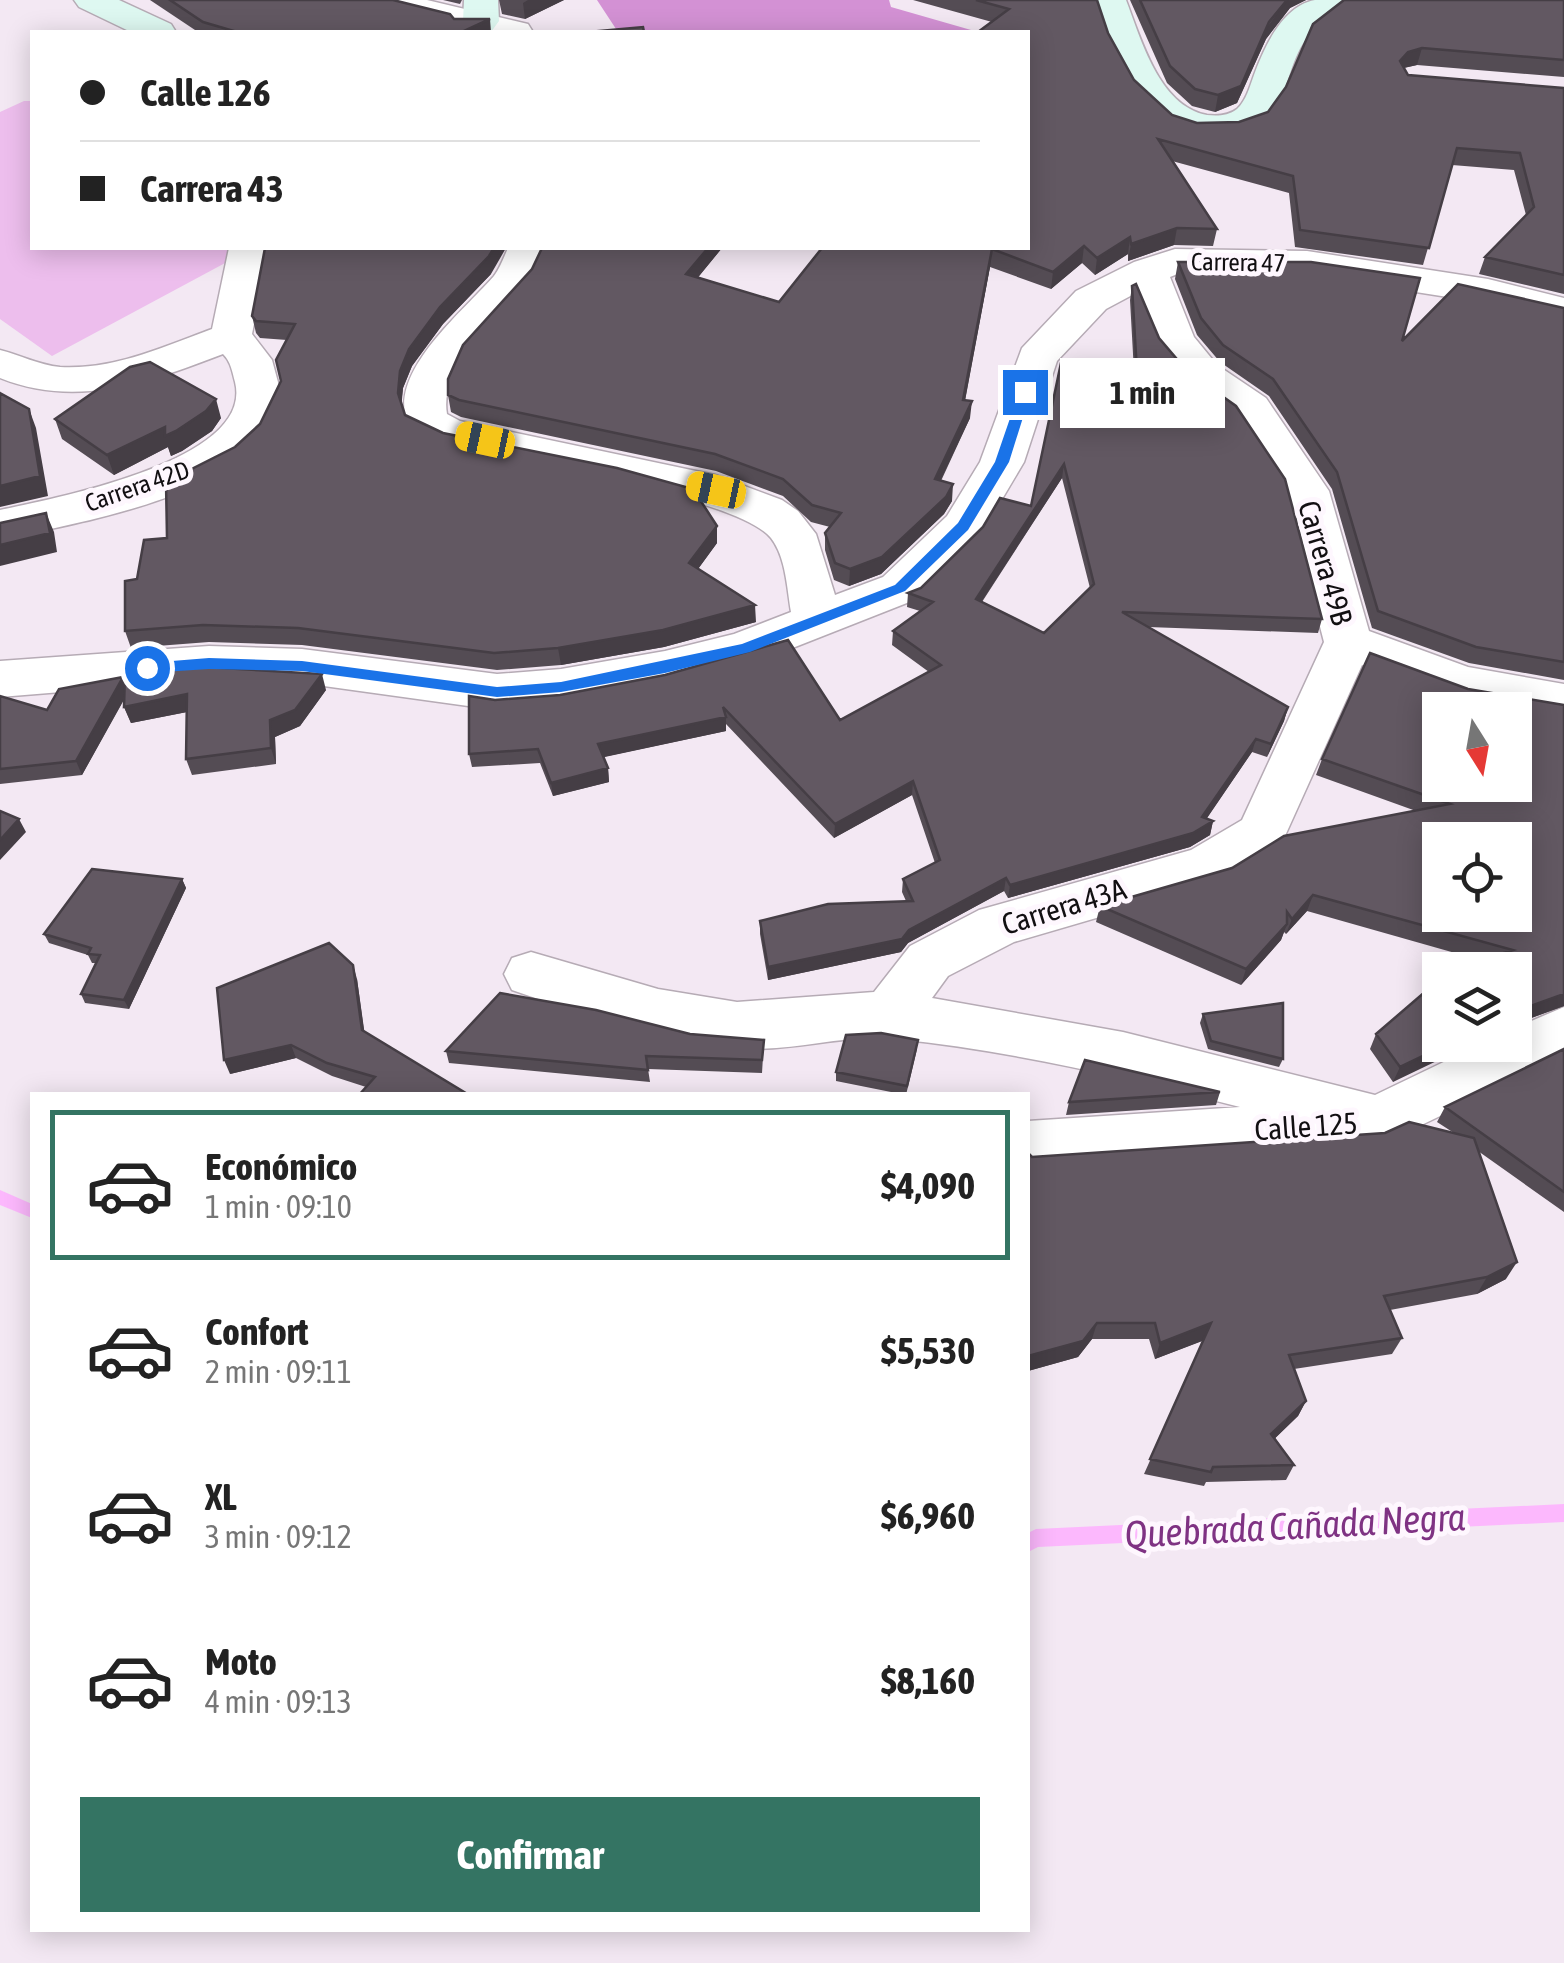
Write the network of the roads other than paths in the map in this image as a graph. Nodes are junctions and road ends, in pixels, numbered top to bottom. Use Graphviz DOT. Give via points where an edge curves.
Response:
graph roads {
  1 [pos="91,0"];
  2 [pos="384,0"];
  3 [pos="1109,0"];
  4 [pos="1336,0"];
  5 [pos="488,22"];
  6 [pos="154,30"];
  7 [pos="249,250"];
  8 [pos="527,250"];
  9 [pos="1148,271"];
  10 [pos="1564,311"];
  11 [pos="230,336"];
  12 [pos="0,363"];
  13 [pos="0,524"];
  14 [pos="816,620"];
  15 [pos="1348,642"];
  16 [pos="0,679"];
  17 [pos="1564,702"];
  18 [pos="1262,833"];
  19 [pos="531,974"];
  20 [pos="888,1015"];
  21 [pos="1564,1030"];
  22 [pos="1376,1122"];
  23 [pos="1030,1146"];
  1 -- 6 [label="street"];
  2 -- 5 [label="street"];
  3 -- 4 [label="street" via="1157,102 1211,127 1251,117 1293,31"];
  7 -- 11 [label="street"];
  8 -- 14 [label="street" via="514,277 455,340 434,374 424,405 427,422 758,505 801,543"];
  9 -- 10 [label="street, Carrera 47" via="1174,261 1307,263 1488,291"];
  9 -- 14 [label="street, Carrera 47" via="1091,300 1036,357 1002,462 963,526 900,588"];
  9 -- 15 [label="street, Carrera 49B" via="1174,342 1202,374 1252,408 1307,491"];
  11 -- 12 [label="street" via="90,382 45,380"];
  11 -- 13 [label="street, Carrera 42D" via="252,361 261,393 252,423 216,457 149,487"];
  14 -- 16 [label="street, Carrera 47" via="745,648 665,668 497,692 302,666 227,664"];
  15 -- 17 [label="street" via="1462,684"];
  15 -- 18 [label="street, Carrera 49B"];
  18 -- 20 [label="street, Carrera 43A" via="1207,866 998,926 929,960"];
  19 -- 20 [label="street" via="624,1004 737,1026"];
  20 -- 22 [label="street" via="1111,1050"];
  21 -- 22 [label="street, Calle 125"];
  22 -- 23 [label="street, Calle 125"];
}
